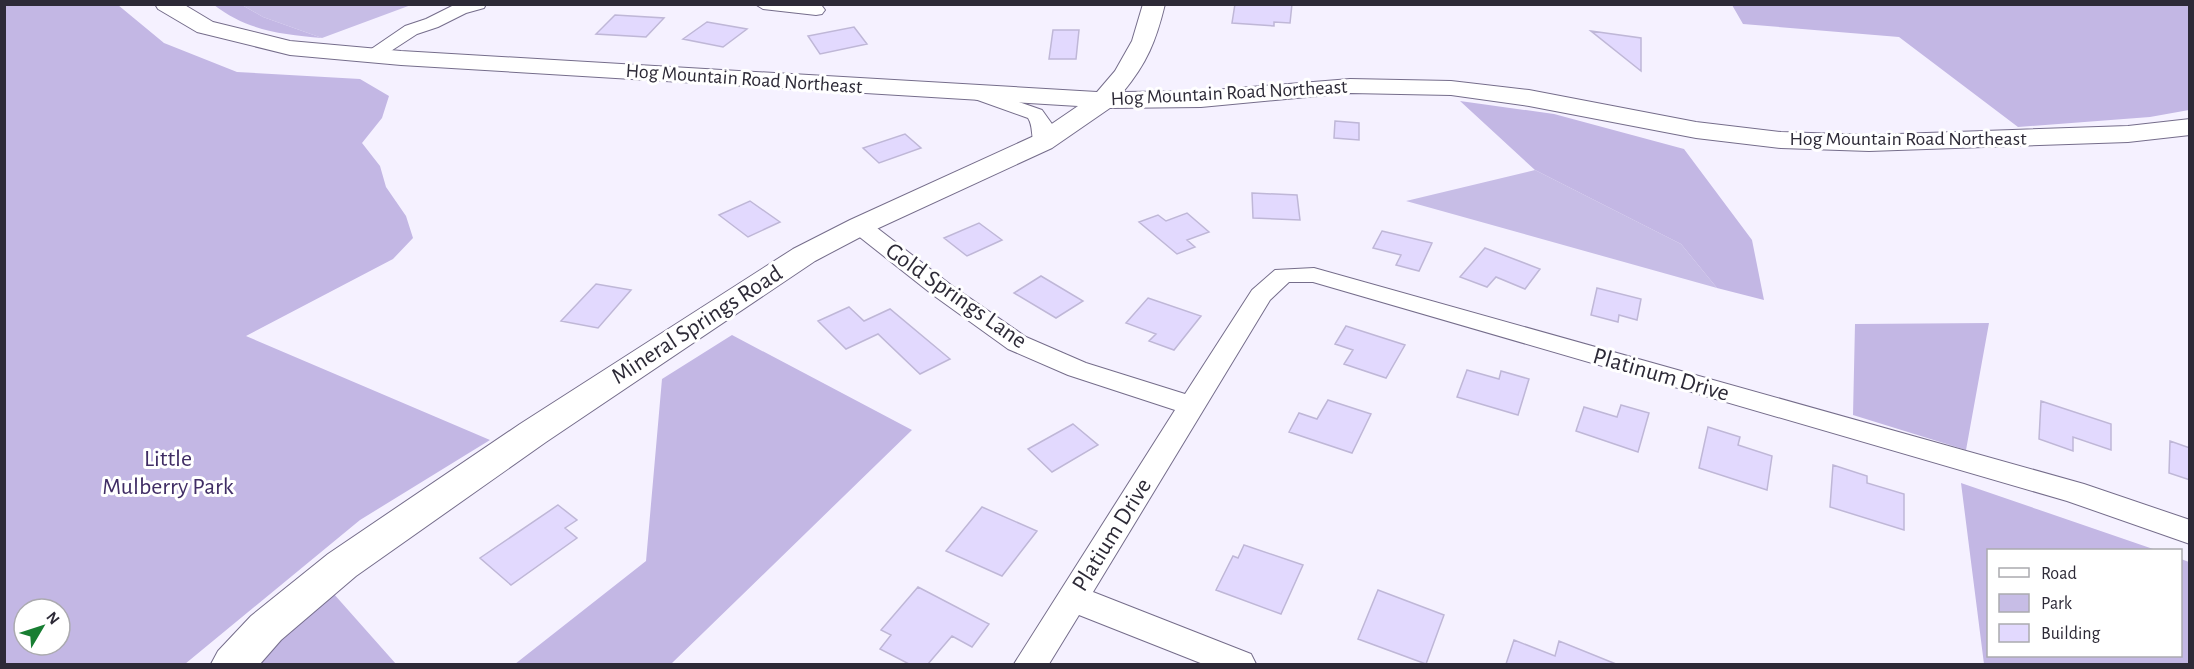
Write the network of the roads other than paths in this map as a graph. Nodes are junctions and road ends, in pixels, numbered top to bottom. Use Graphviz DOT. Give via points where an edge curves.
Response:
graph roads {
  1 [pos="166,4"];
  2 [pos="478,4"];
  3 [pos="763,4"];
  4 [pos="1154,4"];
  5 [pos="816,10"];
  6 [pos="432,23"];
  7 [pos="370,56"];
  8 [pos="401,58"];
  9 [pos="979,94"];
  10 [pos="1104,100"];
  11 [pos="2190,127"];
  12 [pos="1043,142"];
  13 [pos="860,226"];
  14 [pos="1193,405"];
  15 [pos="2190,532"];
  16 [pos="1072,598"];
  17 [pos="233,664"];
  18 [pos="1031,664"];
  19 [pos="1239,664"];
  1 -- 7 [label="street, Hog Mountain Road Northeast" via="205,27 291,48"];
  2 -- 6 [label="street"];
  3 -- 5 [label="street"];
  4 -- 10 [label="street, Mineral Springs Road" via="1144,41"];
  6 -- 7 [label="street" via="411,30"];
  6 -- 8 [label="street"];
  7 -- 8 [label="street, Hog Mountain Road Northeast"];
  8 -- 9 [label="street, Hog Mountain Road Northeast"];
  9 -- 10 [label="street, Hog Mountain Road Northeast"];
  9 -- 12 [label="street" via="1035,114 1042,124"];
  10 -- 11 [label="street, Hog Mountain Road Northeast" via="1201,99 1350,86 1451,88 1541,100 1696,130 1781,140 1869,143 2128,134"];
  10 -- 12 [label="street, Mineral Springs Road"];
  12 -- 13 [label="street, Mineral Springs Road"];
  13 -- 14 [label="street, Gold Springs Lane" via="1017,343 1077,369"];
  13 -- 17 [label="street, Mineral Springs Road" via="804,255 533,433 342,565 266,628"];
  14 -- 15 [label="street, Platinum Drive" via="1270,284 1283,275 1314,275 2074,492"];
  14 -- 16 [label="street, Platium Drive"];
  16 -- 18 [label="street, Platium Drive"];
  16 -- 19 [label="street"];
}
